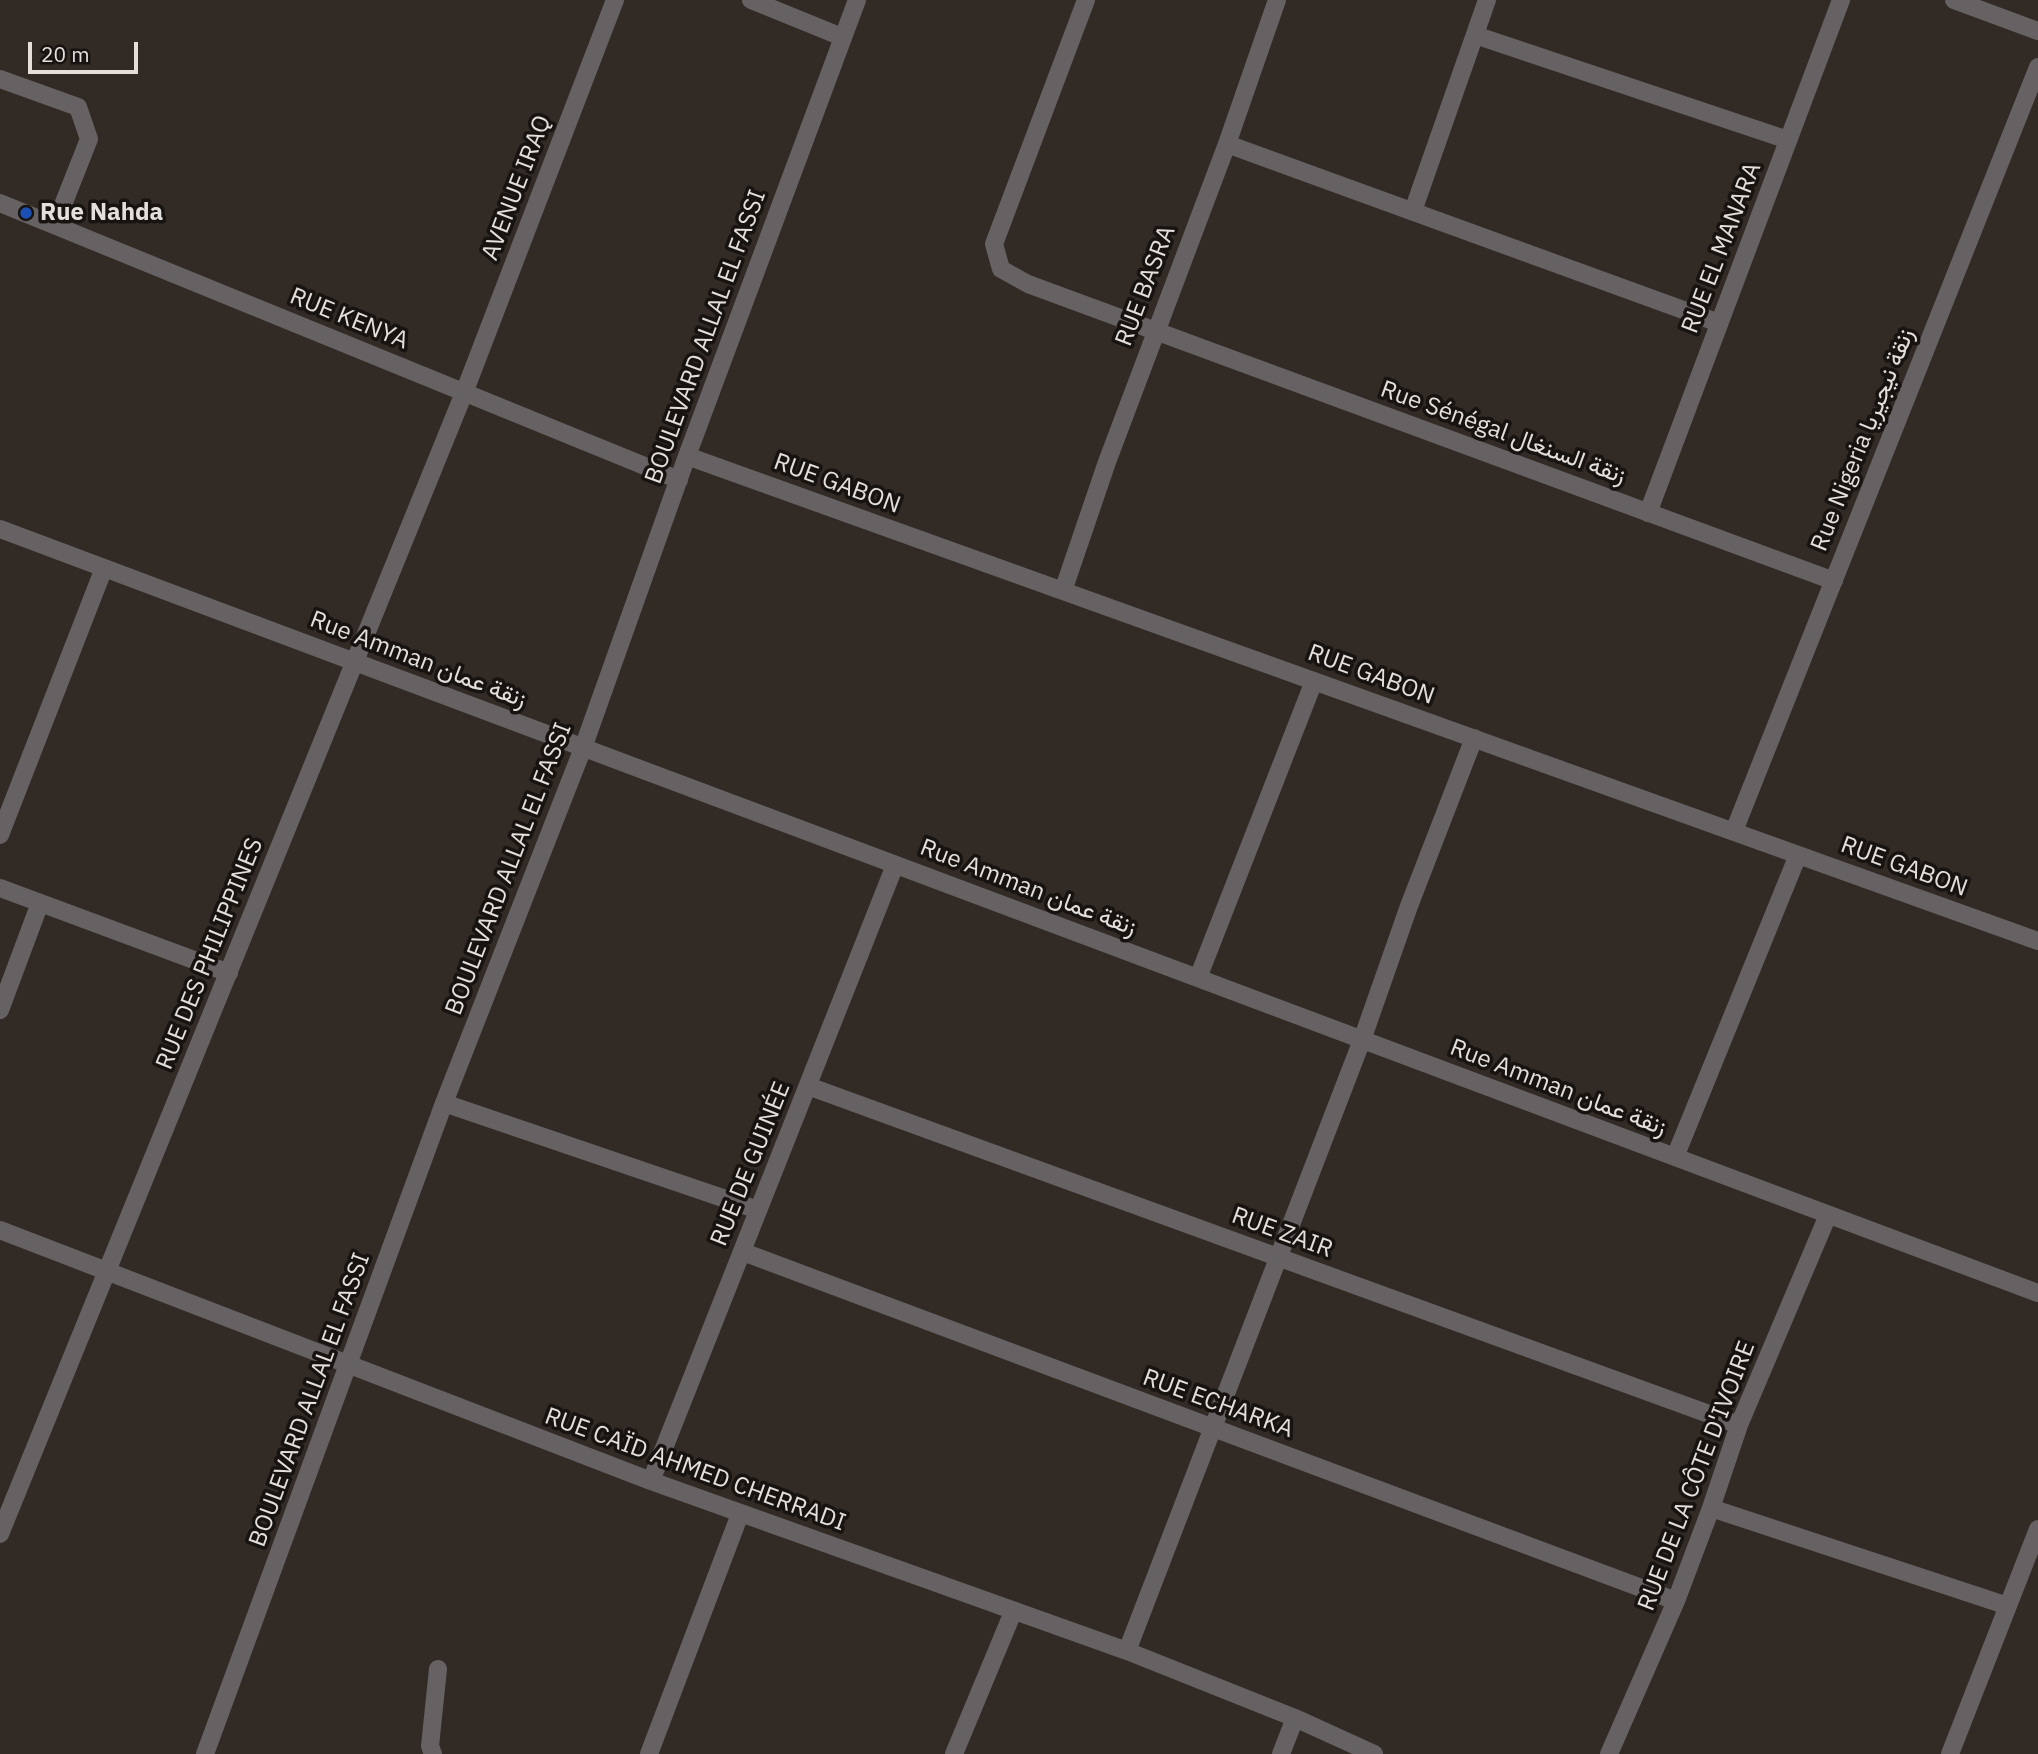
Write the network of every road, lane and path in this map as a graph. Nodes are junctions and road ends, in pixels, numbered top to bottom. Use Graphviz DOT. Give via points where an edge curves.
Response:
graph roads {
  1 [pos="615,0"];
  2 [pos="751,0"];
  3 [pos="857,0"];
  4 [pos="1086,0"];
  5 [pos="1277,0"];
  6 [pos="1487,0"];
  7 [pos="1841,0"];
  8 [pos="1954,0"];
  9 [pos="2038,31"];
  10 [pos="1475,35"];
  11 [pos="842,37"];
  12 [pos="2038,67"];
  13 [pos="0,79"];
  14 [pos="1788,140"];
  15 [pos="1227,144"];
  16 [pos="0,203"];
  17 [pos="1413,211"];
  18 [pos="55,225"];
  19 [pos="1720,323"];
  20 [pos="1156,331"];
  21 [pos="464,393"];
  22 [pos="687,456"];
  23 [pos="679,480"];
  24 [pos="1648,513"];
  25 [pos="0,529"];
  26 [pos="104,568"];
  27 [pos="1833,581"];
  28 [pos="1063,591"];
  29 [pos="355,662"];
  30 [pos="1314,681"];
  31 [pos="1474,738"];
  32 [pos="583,748"];
  33 [pos="1734,831"];
  34 [pos="0,835"];
  35 [pos="1798,855"];
  36 [pos="895,865"];
  37 [pos="0,888"];
  38 [pos="40,902"];
  39 [pos="2038,921"];
  40 [pos="2035,939"];
  41 [pos="229,973"];
  42 [pos="1198,978"];
  43 [pos="0,1010"];
  44 [pos="1362,1040"];
  45 [pos="808,1086"];
  46 [pos="444,1103"];
  47 [pos="1675,1157"];
  48 [pos="758,1210"];
  49 [pos="1829,1215"];
  50 [pos="0,1230"];
  51 [pos="743,1252"];
  52 [pos="1278,1257"];
  53 [pos="107,1271"];
  54 [pos="2038,1293"];
  55 [pos="349,1365"];
  56 [pos="1739,1425"];
  57 [pos="1213,1428"];
  58 [pos="651,1481"];
  59 [pos="1711,1508"];
  60 [pos="740,1514"];
  61 [pos="2038,1529"];
  62 [pos="0,1534"];
  63 [pos="1675,1601"];
  64 [pos="2008,1606"];
  65 [pos="1013,1612"];
  66 [pos="1127,1651"];
  67 [pos="438,1669"];
  68 [pos="1295,1718"];
  69 [pos="205,1754"];
  70 [pos="433,1754"];
  71 [pos="649,1754"];
  72 [pos="954,1754"];
  73 [pos="1281,1754"];
  74 [pos="1374,1754"];
  75 [pos="1609,1754"];
  76 [pos="1950,1754"];
  1 -- 21 [label="street, AVENUE IRAQ"];
  2 -- 11 [label="street"];
  3 -- 11 [label="street, BOULEVARD ALLAL EL FASSI"];
  4 -- 20 [label="street, Rue Sénégal زنقة السنغال" via="994,244 1001,269 1028,284"];
  5 -- 15 [label="street, RUE BASRA"];
  6 -- 10 [label="street"];
  7 -- 14 [label="street, RUE EL MANARA"];
  8 -- 9 [label="street"];
  10 -- 14 [label="street"];
  10 -- 17 [label="street"];
  11 -- 22 [label="street, BOULEVARD ALLAL EL FASSI"];
  12 -- 27 [label="street, Rue Nigeria زنقة نيجيريا"];
  13 -- 18 [label="street" via="78,107 89,139"];
  14 -- 19 [label="street, RUE EL MANARA"];
  15 -- 17 [label="street"];
  15 -- 20 [label="street, RUE BASRA"];
  16 -- 18 [label="street, RUE KENYA"];
  17 -- 19 [label="street"];
  18 -- 21 [label="street, RUE KENYA"];
  19 -- 24 [label="street, RUE EL MANARA"];
  20 -- 24 [label="street, Rue Sénégal زنقة السنغال"];
  20 -- 28 [label="street, RUE BASRA"];
  21 -- 23 [label="street, RUE KENYA"];
  21 -- 29 [label="street, RUE DES PHILIPPINES"];
  22 -- 23 [label="street, BOULEVARD ALLAL EL FASSI"];
  22 -- 28 [label="street, RUE GABON"];
  23 -- 32 [label="street, BOULEVARD ALLAL EL FASSI"];
  24 -- 27 [label="street, Rue Sénégal زنقة السنغال"];
  25 -- 26 [label="street, Rue Amman زنقة عمان"];
  26 -- 29 [label="street, Rue Amman زنقة عمان"];
  26 -- 34 [label="street"];
  27 -- 33 [label="street, Rue Nigeria زنقة نيجيريا"];
  28 -- 30 [label="street, RUE GABON"];
  29 -- 32 [label="street, Rue Amman زنقة عمان"];
  29 -- 41 [label="street, RUE DES PHILIPPINES"];
  30 -- 31 [label="street, RUE GABON"];
  30 -- 42 [label="street"];
  31 -- 33 [label="street, RUE GABON"];
  31 -- 44 [label="street"];
  32 -- 36 [label="street, Rue Amman زنقة عمان"];
  32 -- 46 [label="street, BOULEVARD ALLAL EL FASSI"];
  33 -- 35 [label="street, RUE GABON"];
  35 -- 40 [label="street, RUE GABON"];
  35 -- 47 [label="street"];
  36 -- 42 [label="street, Rue Amman زنقة عمان"];
  36 -- 45 [label="street, RUE DE GUINÉE"];
  37 -- 38 [label="street"];
  38 -- 41 [label="street"];
  38 -- 43 [label="street"];
  39 -- 40 [label="street"];
  41 -- 53 [label="street, RUE DES PHILIPPINES"];
  42 -- 44 [label="street, Rue Amman زنقة عمان"];
  44 -- 47 [label="street, Rue Amman زنقة عمان"];
  44 -- 52 [label="street"];
  45 -- 48 [label="street, RUE DE GUINÉE"];
  45 -- 52 [label="street, RUE ZAIR"];
  46 -- 48 [label="street"];
  46 -- 55 [label="street, BOULEVARD ALLAL EL FASSI"];
  47 -- 49 [label="street, Rue Amman زنقة عمان"];
  48 -- 51 [label="street, RUE DE GUINÉE"];
  49 -- 54 [label="street, Rue Amman زنقة عمان"];
  49 -- 56 [label="street, RUE DE LA CÔTE D'IVOIRE"];
  50 -- 53 [label="street, RUE CAÏD AHMED CHERRADI"];
  51 -- 57 [label="street, RUE ECHARKA"];
  51 -- 58 [label="street, RUE DE GUINÉE"];
  52 -- 56 [label="street, RUE ZAIR"];
  52 -- 57 [label="street"];
  53 -- 55 [label="street, RUE CAÏD AHMED CHERRADI"];
  53 -- 62 [label="street, RUE DES PHILIPPINES"];
  55 -- 58 [label="street, RUE CAÏD AHMED CHERRADI"];
  55 -- 69 [label="street, BOULEVARD ALLAL EL FASSI"];
  56 -- 59 [label="street, RUE DE LA CÔTE D'IVOIRE"];
  57 -- 63 [label="street, RUE ECHARKA"];
  57 -- 66 [label="street"];
  58 -- 60 [label="street, RUE CAÏD AHMED CHERRADI"];
  59 -- 63 [label="street, RUE DE LA CÔTE D'IVOIRE"];
  59 -- 64 [label="street"];
  60 -- 65 [label="street, RUE CAÏD AHMED CHERRADI"];
  60 -- 71 [label="street"];
  61 -- 64 [label="street"];
  63 -- 75 [label="street, RUE DE LA CÔTE D'IVOIRE"];
  64 -- 76 [label="street"];
  65 -- 66 [label="street, RUE CAÏD AHMED CHERRADI"];
  65 -- 72 [label="street"];
  66 -- 68 [label="street, RUE CAÏD AHMED CHERRADI"];
  67 -- 70 [label="street"];
  68 -- 73 [label="street"];
  68 -- 74 [label="street, RUE CAÏD AHMED CHERRADI"];
}
